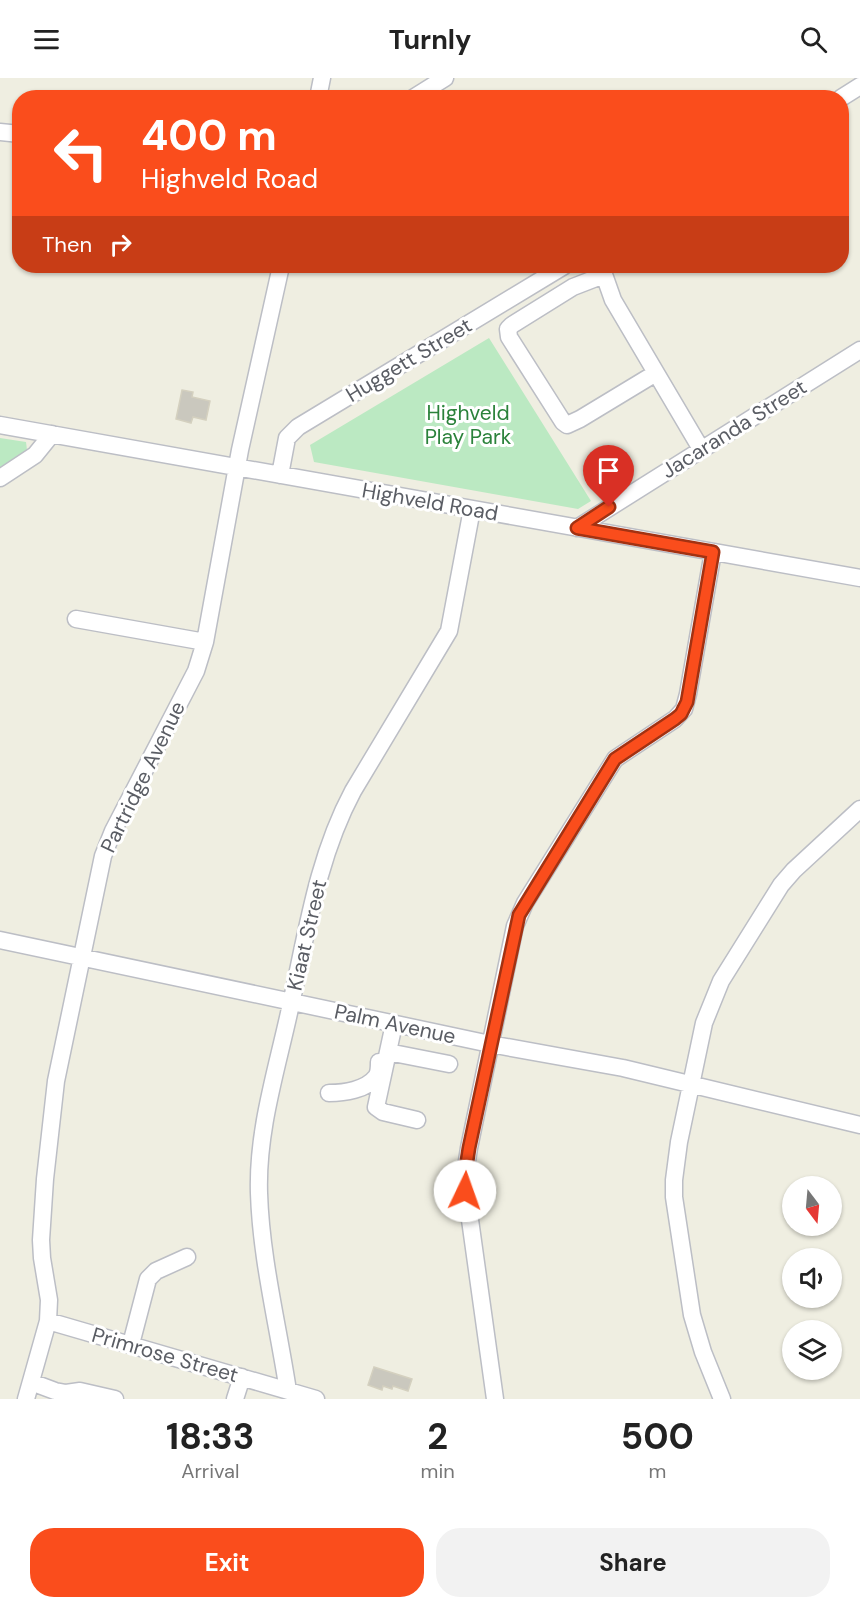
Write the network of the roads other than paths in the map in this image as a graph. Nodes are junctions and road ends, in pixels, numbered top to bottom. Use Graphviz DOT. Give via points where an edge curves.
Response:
graph roads {
  1 [pos="445,78"];
  2 [pos="426,90"];
  3 [pos="279,273"];
  4 [pos="553,273"];
  5 [pos="597,273"];
  6 [pos="603,273"];
  7 [pos="860,350"];
  8 [pos="656,373"];
  9 [pos="0,425"];
  10 [pos="52,434"];
  11 [pos="701,449"];
  12 [pos="236,467"];
  13 [pos="280,475"];
  14 [pos="0,478"];
  15 [pos="472,509"];
  16 [pos="577,528"];
  17 [pos="713,552"];
  18 [pos="860,578"];
  19 [pos="76,620"];
  20 [pos="205,642"];
  21 [pos="860,809"];
  22 [pos="0,940"];
  23 [pos="82,956"];
  24 [pos="291,1003"];
  25 [pos="390,1023"];
  26 [pos="490,1044"];
  27 [pos="388,1052"];
  28 [pos="449,1064"];
  29 [pos="691,1084"];
  30 [pos="329,1093"];
  31 [pos="417,1120"];
  32 [pos="860,1125"];
  33 [pos="187,1257"];
  34 [pos="48,1321"];
  35 [pos="130,1344"];
  36 [pos="242,1377"];
  37 [pos="31,1382"];
  38 [pos="288,1391"];
  39 [pos="65,1396"];
  40 [pos="26,1399"];
  41 [pos="115,1399"];
  42 [pos="235,1399"];
  43 [pos="316,1399"];
  44 [pos="495,1399"];
  45 [pos="722,1399"];
  1 -- 2 [label="street"];
  3 -- 12 [label="street, Partridge Avenue"];
  4 -- 13 [label="street, Huggett Street" via="298,428 287,438"];
  5 -- 8 [label="street" via="512,325 509,337 567,425"];
  6 -- 8 [label="street" via="616,306"];
  7 -- 11 [label="street, Jacaranda Street"];
  8 -- 11 [label="street"];
  9 -- 10 [label="street, Highveld Road"];
  10 -- 12 [label="street, Highveld Road"];
  10 -- 14 [label="street" via="35,454"];
  11 -- 16 [label="street, Jacaranda Street"];
  12 -- 13 [label="street, Highveld Road"];
  12 -- 20 [label="street, Partridge Avenue"];
  13 -- 15 [label="street, Highveld Road"];
  15 -- 16 [label="street, Highveld Road"];
  15 -- 24 [label="street, Kiaat Street" via="449,631 341,814 302,943"];
  16 -- 17 [label="street, Highveld Road"];
  17 -- 18 [label="street, Highveld Road"];
  17 -- 26 [label="street" via="684,709 615,759 525,903 515,926"];
  19 -- 20 [label="street"];
  20 -- 23 [label="street, Partridge Avenue" via="196,671 108,841"];
  21 -- 29 [label="street" via="787,877 756,923 713,997"];
  22 -- 23 [label="street, Palm Avenue"];
  23 -- 24 [label="street, Palm Avenue"];
  23 -- 34 [label="street, Partridge Avenue" via="57,1081 45,1179 41,1250 49,1300"];
  24 -- 25 [label="street, Palm Avenue"];
  24 -- 38 [label="street, Kiaat Street" via="268,1105 259,1190"];
  25 -- 26 [label="street, Palm Avenue"];
  25 -- 27 [label="street"];
  25 -- 30 [label="street" via="376,1077 344,1094"];
  26 -- 29 [label="street, Palm Avenue"];
  26 -- 44 [label="street" via="465,1174"];
  27 -- 28 [label="street"];
  27 -- 31 [label="street" via="376,1107"];
  29 -- 32 [label="street, Palm Avenue"];
  29 -- 45 [label="street" via="674,1197 695,1323"];
  33 -- 35 [label="street" via="156,1271 148,1279"];
  34 -- 35 [label="street, Primrose Street"];
  34 -- 37 [label="street, Partridge Avenue"];
  35 -- 36 [label="street, Primrose Street"];
  36 -- 38 [label="street, Primrose Street"];
  36 -- 42 [label="street"];
  37 -- 39 [label="street"];
  37 -- 40 [label="street, Partridge Avenue"];
  38 -- 43 [label="street, Primrose Street"];
  39 -- 41 [label="street" via="80,1390"];
}
